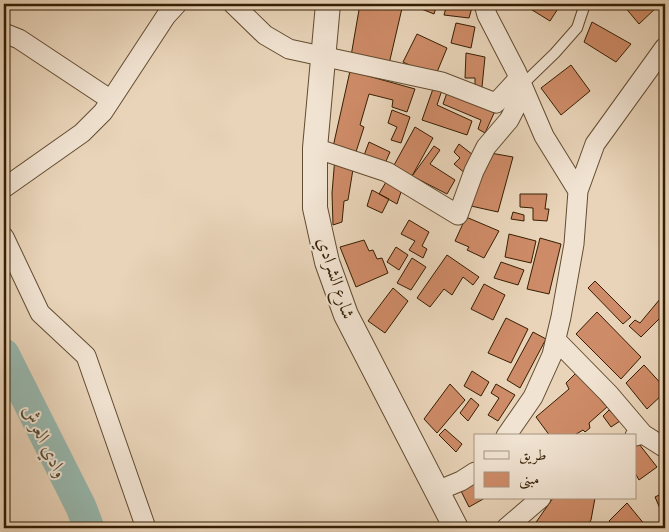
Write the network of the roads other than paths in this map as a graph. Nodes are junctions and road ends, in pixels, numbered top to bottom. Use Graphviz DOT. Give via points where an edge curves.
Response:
graph roads {
  1 [pos="177,4"];
  2 [pos="233,4"];
  3 [pos="328,4"];
  4 [pos="484,4"];
  5 [pos="585,4"];
  6 [pos="4,33"];
  7 [pos="665,47"];
  8 [pos="322,55"];
  9 [pos="522,85"];
  10 [pos="110,100"];
  11 [pos="315,148"];
  12 [pos="4,188"];
  13 [pos="578,190"];
  14 [pos="4,237"];
  15 [pos="556,340"];
  16 [pos="507,434"];
  17 [pos="639,435"];
  18 [pos="665,448"];
  19 [pos="474,472"];
  20 [pos="437,491"];
  21 [pos="539,500"];
  22 [pos="146,528"];
  23 [pos="456,528"];
  24 [pos="506,528"];
  1 -- 10 [label="street"];
  2 -- 8 [label="street" via="266,35 289,49"];
  3 -- 8 [label="street, شارع الشرادي"];
  4 -- 9 [label="street"];
  5 -- 9 [label="lane" via="577,28"];
  6 -- 10 [label="street" via="19,39"];
  7 -- 13 [label="street" via="595,144"];
  8 -- 9 [label="street" via="442,82 496,103"];
  8 -- 11 [label="street, شارع الشرادي"];
  9 -- 11 [label="street" via="509,120 486,147 474,171 458,214 387,172"];
  9 -- 13 [label="street" via="544,136"];
  10 -- 12 [label="street" via="82,133"];
  11 -- 20 [label="street, شارع الشرادي" via="315,208 327,262 346,315"];
  13 -- 15 [label="street" via="574,244"];
  14 -- 22 [label="street" via="40,313 86,356"];
  15 -- 16 [label="street" via="533,398"];
  15 -- 17 [label="street" via="609,394"];
  17 -- 18 [label="street"];
  19 -- 20 [label="street"];
  20 -- 23 [label="street, شارع الشرادي"];
  21 -- 24 [label="street"];
}
